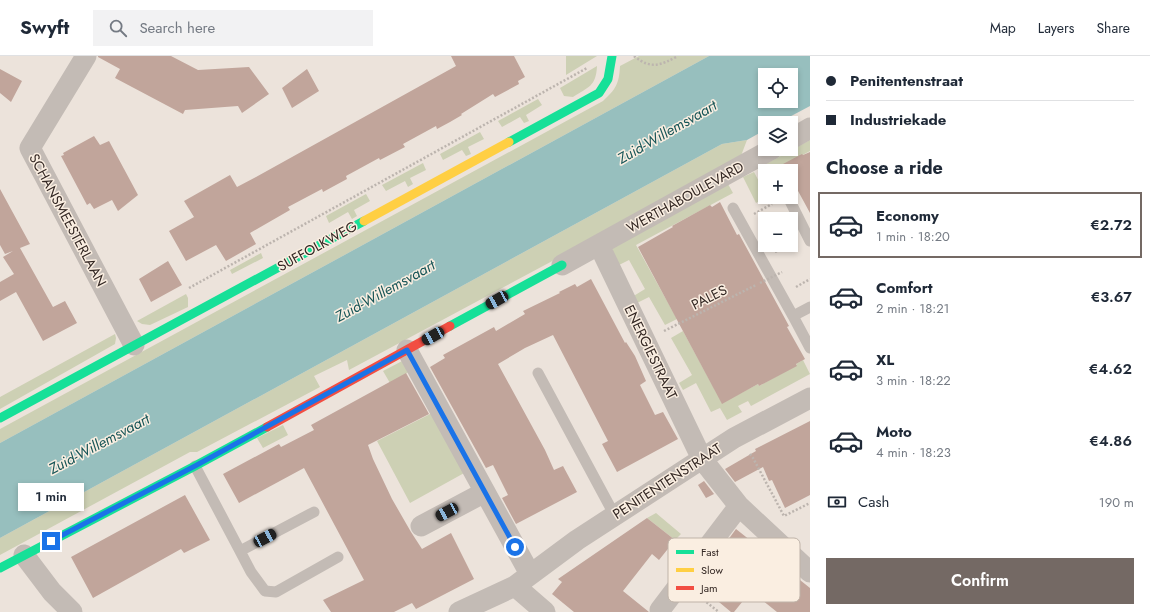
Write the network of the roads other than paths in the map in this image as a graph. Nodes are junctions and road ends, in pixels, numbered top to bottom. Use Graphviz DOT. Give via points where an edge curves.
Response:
graph roads {
  1 [pos="86,56"];
  2 [pos="616,58"];
  3 [pos="810,128"];
  4 [pos="798,135"];
  5 [pos="759,156"];
  6 [pos="786,204"];
  7 [pos="733,208"];
  8 [pos="810,240"];
  9 [pos="599,245"];
  10 [pos="562,265"];
  11 [pos="810,306"];
  12 [pos="793,316"];
  13 [pos="134,345"];
  14 [pos="810,348"];
  15 [pos="407,350"];
  16 [pos="538,373"];
  17 [pos="810,398"];
  18 [pos="0,418"];
  19 [pos="702,459"];
  20 [pos="195,466"];
  21 [pos="485,492"];
  22 [pos="739,506"];
  23 [pos="314,512"];
  24 [pos="615,516"];
  25 [pos="421,526"];
  26 [pos="714,538"];
  27 [pos="773,538"];
  28 [pos="240,551"];
  29 [pos="24,555"];
  30 [pos="338,557"];
  31 [pos="800,563"];
  32 [pos="0,568"];
  33 [pos="810,572"];
  34 [pos="522,580"];
  35 [pos="668,599"];
  36 [pos="660,610"];
  37 [pos="72,612"];
  38 [pos="459,612"];
  39 [pos="545,612"];
  1 -- 13 [label="street, SCHANSMEESTERLAAN" via="30,148"];
  2 -- 13 [label="street, SUFFOLKWEG" via="599,93"];
  3 -- 4 [label="street"];
  5 -- 9 [label="street, WERTHABOULEVARD"];
  6 -- 8 [label="lane"];
  7 -- 12 [label="lane"];
  9 -- 10 [label="street, WERTHABOULEVARD"];
  9 -- 19 [label="street, ENERGIESTRAAT"];
  10 -- 15 [label="street"];
  11 -- 12 [label="lane"];
  12 -- 14 [label="lane"];
  13 -- 18 [label="street, SUFFOLKWEG"];
  15 -- 20 [label="street"];
  15 -- 21 [label="street"];
  16 -- 24 [label="lane"];
  17 -- 19 [label="street, PENITENTENSTRAAT" via="734,438"];
  19 -- 22 [label="street, ENERGIESTRAAT"];
  19 -- 24 [label="street, PENITENTENSTRAAT"];
  20 -- 28 [label="lane"];
  20 -- 29 [label="street"];
  21 -- 25 [label="street"];
  21 -- 34 [label="street"];
  22 -- 26 [label="street"];
  22 -- 27 [label="street, ENERGIESTRAAT"];
  23 -- 28 [label="lane"];
  24 -- 34 [label="street, PENITENTENSTRAAT"];
  28 -- 30 [label="lane" via="265,591 276,592"];
  29 -- 32 [label="street"];
  29 -- 37 [label="street" via="52,592"];
  31 -- 33 [label="street, ENERGIESTRAAT"];
  34 -- 38 [label="street, PENITENTENSTRAAT"];
  34 -- 39 [label="street"];
  35 -- 36 [label="street"];
}
